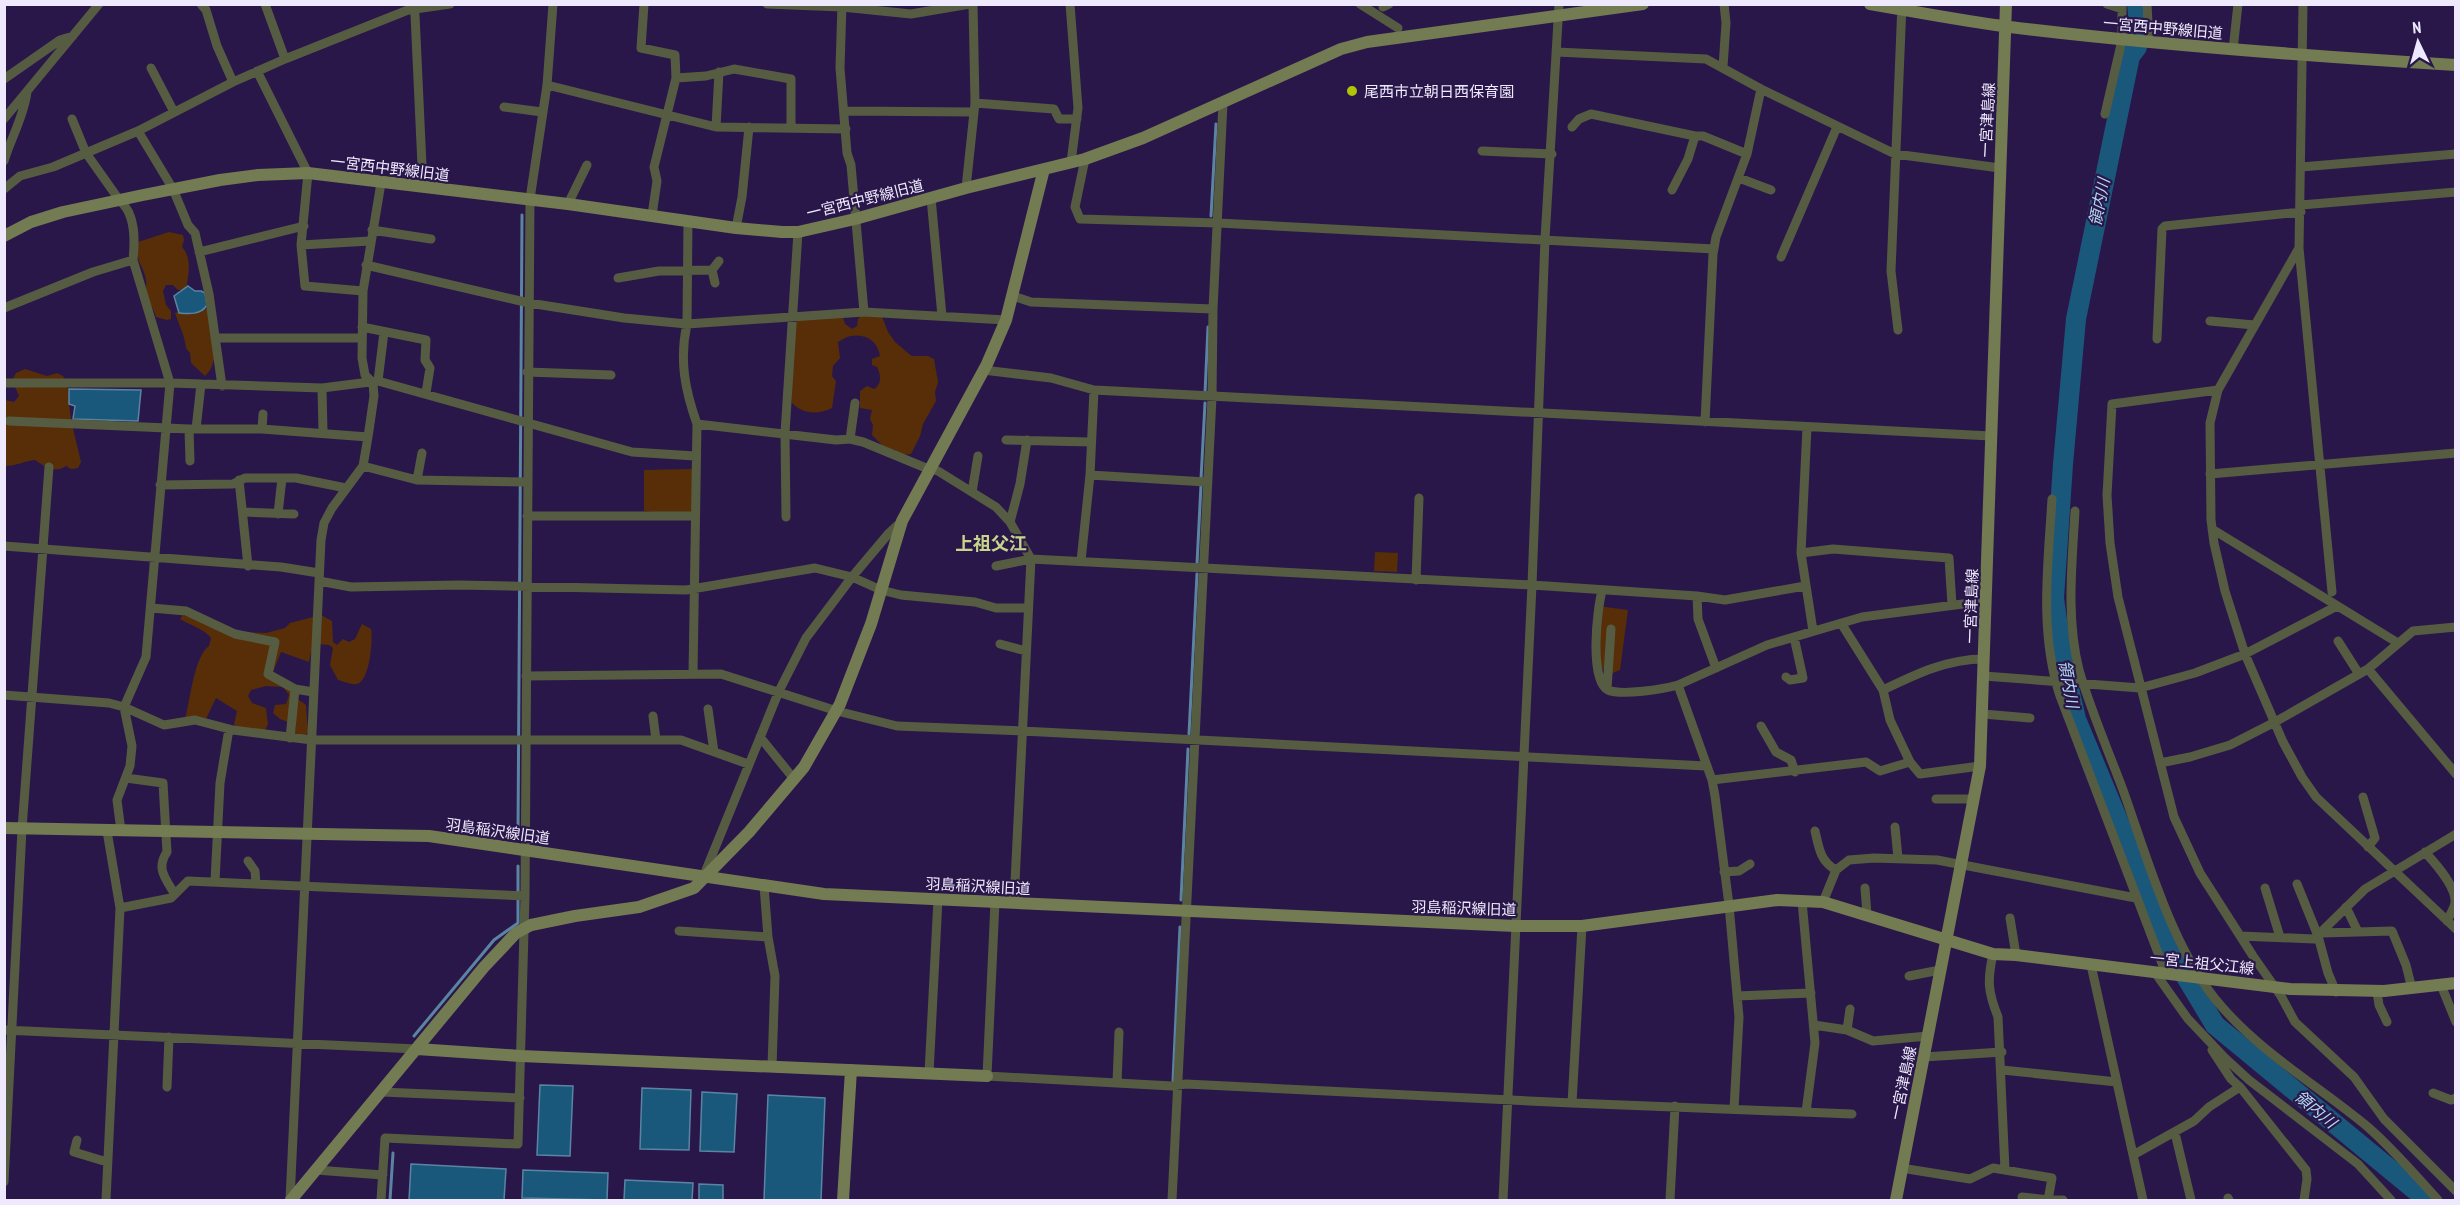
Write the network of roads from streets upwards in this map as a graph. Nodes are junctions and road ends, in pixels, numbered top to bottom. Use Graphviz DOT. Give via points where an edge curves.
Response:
graph roads {
  1 [pos="99,4"];
  2 [pos="201,4"];
  3 [pos="265,4"];
  4 [pos="554,4"];
  5 [pos="644,4"];
  6 [pos="767,4"];
  7 [pos="971,4"];
  8 [pos="1070,4"];
  9 [pos="1359,4"];
  10 [pos="1643,4"];
  11 [pos="1724,4"];
  12 [pos="1870,4"];
  13 [pos="2006,4"];
  14 [pos="2107,4"];
  15 [pos="2147,4"];
  16 [pos="2238,4"];
  17 [pos="2303,4"];
  18 [pos="449,5"];
  19 [pos="842,6"];
  20 [pos="413,7"];
  21 [pos="1901,7"];
  22 [pos="2122,7"];
  23 [pos="1559,10"];
  24 [pos="2007,27"];
  25 [pos="1398,28"];
  26 [pos="73,36"];
  27 [pos="2122,40"];
  28 [pos="2149,42"];
  29 [pos="2232,50"];
  30 [pos="1556,52"];
  31 [pos="2301,56"];
  32 [pos="285,59"];
  33 [pos="2456,65"];
  34 [pos="1723,67"];
  35 [pos="151,68"];
  36 [pos="257,71"];
  37 [pos="719,72"];
  38 [pos="676,78"];
  39 [pos="4,79"];
  40 [pos="233,82"];
  41 [pos="547,85"];
  42 [pos="28,89"];
  43 [pos="1761,89"];
  44 [pos="1223,103"];
  45 [pos="504,107"];
  46 [pos="974,107"];
  47 [pos="174,111"];
  48 [pos="845,111"];
  49 [pos="542,112"];
  50 [pos="667,113"];
  51 [pos="2105,114"];
  52 [pos="4,119"];
  53 [pos="72,119"];
  54 [pos="1077,119"];
  55 [pos="716,127"];
  56 [pos="1572,127"];
  57 [pos="1837,127"];
  58 [pos="749,128"];
  59 [pos="791,128"];
  60 [pos="846,129"];
  61 [pos="138,131"];
  62 [pos="1695,136"];
  63 [pos="1482,151"];
  64 [pos="86,153"];
  65 [pos="1552,154"];
  66 [pos="1747,154"];
  67 [pos="1895,154"];
  68 [pos="2456,154"];
  69 [pos="1085,159"];
  70 [pos="4,161"];
  71 [pos="1071,162"];
  72 [pos="587,165"];
  73 [pos="2301,167"];
  74 [pos="2000,168"];
  75 [pos="1044,169"];
  76 [pos="308,173"];
  77 [pos="1739,178"];
  78 [pos="381,183"];
  79 [pos="423,187"];
  80 [pos="966,188"];
  81 [pos="4,189"];
  82 [pos="173,189"];
  83 [pos="1672,190"];
  84 [pos="1770,190"];
  85 [pos="2456,192"];
  86 [pos="931,198"];
  87 [pos="530,199"];
  88 [pos="120,201"];
  89 [pos="568,204"];
  90 [pos="2301,208"];
  91 [pos="652,215"];
  92 [pos="855,219"];
  93 [pos="688,221"];
  94 [pos="1218,223"];
  95 [pos="304,226"];
  96 [pos="736,228"];
  97 [pos="372,230"];
  98 [pos="798,232"];
  99 [pos="4,236"];
  100 [pos="431,239"];
  101 [pos="1545,239"];
  102 [pos="370,241"];
  103 [pos="301,245"];
  104 [pos="2299,248"];
  105 [pos="1714,249"];
  106 [pos="199,252"];
  107 [pos="1781,257"];
  108 [pos="133,260"];
  109 [pos="719,261"];
  110 [pos="366,265"];
  111 [pos="712,270"];
  112 [pos="689,271"];
  113 [pos="618,278"];
  114 [pos="715,283"];
  115 [pos="363,291"];
  116 [pos="1013,296"];
  117 [pos="529,303"];
  118 [pos="4,308"];
  119 [pos="1213,309"];
  120 [pos="864,312"];
  121 [pos="942,316"];
  122 [pos="792,318"];
  123 [pos="1006,320"];
  124 [pos="2210,321"];
  125 [pos="687,324"];
  126 [pos="2254,325"];
  127 [pos="362,327"];
  128 [pos="1898,330"];
  129 [pos="384,332"];
  130 [pos="215,338"];
  131 [pos="362,338"];
  132 [pos="2157,339"];
  133 [pos="983,370"];
  134 [pos="527,372"];
  135 [pos="611,375"];
  136 [pos="4,382"];
  137 [pos="376,382"];
  138 [pos="170,383"];
  139 [pos="201,384"];
  140 [pos="222,386"];
  141 [pos="322,388"];
  142 [pos="1094,390"];
  143 [pos="2218,390"];
  144 [pos="426,393"];
  145 [pos="1212,397"];
  146 [pos="855,403"];
  147 [pos="1538,413"];
  148 [pos="263,414"];
  149 [pos="9,420"];
  150 [pos="1705,422"];
  151 [pos="527,423"];
  152 [pos="697,424"];
  153 [pos="167,427"];
  154 [pos="1807,427"];
  155 [pos="192,429"];
  156 [pos="262,429"];
  157 [pos="323,432"];
  158 [pos="785,433"];
  159 [pos="1991,436"];
  160 [pos="368,437"];
  161 [pos="850,439"];
  162 [pos="1006,440"];
  163 [pos="1027,440"];
  164 [pos="1091,442"];
  165 [pos="422,453"];
  166 [pos="2456,453"];
  167 [pos="695,456"];
  168 [pos="978,456"];
  169 [pos="190,461"];
  170 [pos="2321,465"];
  171 [pos="363,466"];
  172 [pos="49,467"];
  173 [pos="932,470"];
  174 [pos="2210,474"];
  175 [pos="1090,475"];
  176 [pos="282,478"];
  177 [pos="239,480"];
  178 [pos="417,480"];
  179 [pos="527,482"];
  180 [pos="1206,482"];
  181 [pos="160,485"];
  182 [pos="346,488"];
  183 [pos="972,492"];
  184 [pos="1419,498"];
  185 [pos="2052,499"];
  186 [pos="2075,511"];
  187 [pos="243,512"];
  188 [pos="278,514"];
  189 [pos="294,514"];
  190 [pos="527,516"];
  191 [pos="694,516"];
  192 [pos="786,517"];
  193 [pos="902,521"];
  194 [pos="1010,522"];
  195 [pos="2212,529"];
  196 [pos="4,546"];
  197 [pos="44,549"];
  198 [pos="1801,554"];
  199 [pos="155,558"];
  200 [pos="1030,559"];
  201 [pos="1081,561"];
  202 [pos="248,566"];
  203 [pos="996,566"];
  204 [pos="1202,569"];
  205 [pos="319,577"];
  206 [pos="852,577"];
  207 [pos="1416,580"];
  208 [pos="1532,585"];
  209 [pos="526,586"];
  210 [pos="1805,586"];
  211 [pos="694,588"];
  212 [pos="881,590"];
  213 [pos="1602,591"];
  214 [pos="2332,592"];
  215 [pos="1697,596"];
  216 [pos="1986,601"];
  217 [pos="1952,605"];
  218 [pos="2337,606"];
  219 [pos="150,608"];
  220 [pos="1028,608"];
  221 [pos="1841,623"];
  222 [pos="2456,627"];
  223 [pos="1611,629"];
  224 [pos="1813,631"];
  225 [pos="1794,637"];
  226 [pos="2337,641"];
  227 [pos="2398,643"];
  228 [pos="1000,644"];
  229 [pos="1026,651"];
  230 [pos="2245,654"];
  231 [pos="1984,659"];
  232 [pos="1716,668"];
  233 [pos="2364,672"];
  234 [pos="693,674"];
  235 [pos="526,676"];
  236 [pos="1984,676"];
  237 [pos="1786,677"];
  238 [pos="2056,682"];
  239 [pos="2082,683"];
  240 [pos="1678,686"];
  241 [pos="2140,688"];
  242 [pos="295,689"];
  243 [pos="1607,689"];
  244 [pos="1883,690"];
  245 [pos="779,691"];
  246 [pos="313,692"];
  247 [pos="4,695"];
  248 [pos="32,697"];
  249 [pos="123,707"];
  250 [pos="708,709"];
  251 [pos="837,711"];
  252 [pos="1983,714"];
  253 [pos="653,716"];
  254 [pos="2030,718"];
  255 [pos="2275,722"];
  256 [pos="1761,726"];
  257 [pos="229,729"];
  258 [pos="1022,731"];
  259 [pos="760,737"];
  260 [pos="290,738"];
  261 [pos="527,739"];
  262 [pos="312,740"];
  263 [pos="656,740"];
  264 [pos="1194,740"];
  265 [pos="714,752"];
  266 [pos="1523,756"];
  267 [pos="1910,762"];
  268 [pos="2160,763"];
  269 [pos="748,764"];
  270 [pos="1706,766"];
  271 [pos="1980,766"];
  272 [pos="1795,772"];
  273 [pos="2456,774"];
  274 [pos="126,778"];
  275 [pos="794,779"];
  276 [pos="1712,780"];
  277 [pos="2363,797"];
  278 [pos="1936,799"];
  279 [pos="1974,799"];
  280 [pos="1895,827"];
  281 [pos="4,828"];
  282 [pos="22,829"];
  283 [pos="107,831"];
  284 [pos="121,831"];
  285 [pos="167,831"];
  286 [pos="1815,831"];
  287 [pos="217,833"];
  288 [pos="308,833"];
  289 [pos="2456,834"];
  290 [pos="2368,847"];
  291 [pos="525,850"];
  292 [pos="2426,852"];
  293 [pos="1898,858"];
  294 [pos="248,861"];
  295 [pos="1750,864"];
  296 [pos="1962,864"];
  297 [pos="1836,870"];
  298 [pos="1724,872"];
  299 [pos="2394,872"];
  300 [pos="704,877"];
  301 [pos="214,881"];
  302 [pos="256,884"];
  303 [pos="2296,884"];
  304 [pos="306,885"];
  305 [pos="764,886"];
  306 [pos="2265,888"];
  307 [pos="174,893"];
  308 [pos="1861,894"];
  309 [pos="525,896"];
  310 [pos="2136,898"];
  311 [pos="938,899"];
  312 [pos="1802,901"];
  313 [pos="995,902"];
  314 [pos="1014,902"];
  315 [pos="1823,902"];
  316 [pos="1729,906"];
  317 [pos="2346,907"];
  318 [pos="120,908"];
  319 [pos="1186,911"];
  320 [pos="1867,915"];
  321 [pos="2010,918"];
  322 [pos="2447,921"];
  323 [pos="1515,926"];
  324 [pos="1582,926"];
  325 [pos="525,929"];
  326 [pos="2456,929"];
  327 [pos="679,931"];
  328 [pos="2358,932"];
  329 [pos="2320,935"];
  330 [pos="2240,936"];
  331 [pos="768,937"];
  332 [pos="2280,937"];
  333 [pos="1947,941"];
  334 [pos="1993,954"];
  335 [pos="2016,955"];
  336 [pos="2091,965"];
  337 [pos="1940,970"];
  338 [pos="2164,974"];
  339 [pos="1909,976"];
  340 [pos="2196,977"];
  341 [pos="2456,983"];
  342 [pos="2441,985"];
  343 [pos="2272,986"];
  344 [pos="2412,989"];
  345 [pos="2336,992"];
  346 [pos="2377,992"];
  347 [pos="1811,993"];
  348 [pos="1737,996"];
  349 [pos="1850,1009"];
  350 [pos="2387,1022"];
  351 [pos="2456,1022"];
  352 [pos="1814,1025"];
  353 [pos="8,1030"];
  354 [pos="1847,1030"];
  355 [pos="2199,1030"];
  356 [pos="1119,1032"];
  357 [pos="113,1034"];
  358 [pos="1928,1036"];
  359 [pos="169,1037"];
  360 [pos="298,1043"];
  361 [pos="417,1049"];
  362 [pos="2001,1052"];
  363 [pos="521,1056"];
  364 [pos="1924,1057"];
  365 [pos="772,1067"];
  366 [pos="851,1070"];
  367 [pos="2002,1070"];
  368 [pos="929,1073"];
  369 [pos="987,1076"];
  370 [pos="2117,1082"];
  371 [pos="1117,1083"];
  372 [pos="167,1086"];
  373 [pos="1178,1086"];
  374 [pos="2240,1087"];
  375 [pos="382,1092"];
  376 [pos="2433,1093"];
  377 [pos="519,1098"];
  378 [pos="2456,1098"];
  379 [pos="1508,1099"];
  380 [pos="1572,1103"];
  381 [pos="1675,1106"];
  382 [pos="1734,1109"];
  383 [pos="1806,1112"];
  384 [pos="1852,1114"];
  385 [pos="2175,1133"];
  386 [pos="77,1140"];
  387 [pos="2133,1155"];
  388 [pos="107,1162"];
  389 [pos="1901,1168"];
  390 [pos="316,1170"];
  391 [pos="2005,1170"];
  392 [pos="383,1175"];
  393 [pos="4,1182"];
  394 [pos="2456,1191"];
  395 [pos="2022,1197"];
  396 [pos="105,1200"];
  397 [pos="291,1200"];
  398 [pos="381,1200"];
  399 [pos="843,1200"];
  400 [pos="1172,1200"];
  401 [pos="1503,1200"];
  402 [pos="1670,1200"];
  403 [pos="1896,1200"];
  404 [pos="2048,1200"];
  405 [pos="2063,1200"];
  406 [pos="2144,1200"];
  407 [pos="2191,1200"];
  408 [pos="2304,1200"];
  409 [pos="2391,1200"];
  410 [pos="2438,1200"];
  1 -- 26 [label="street"];
  2 -- 40 [label="street"];
  3 -- 32 [label="street"];
  4 -- 41 [label="street"];
  5 -- 38 [label="street" via="641,48 675,55"];
  6 -- 19 [label="street"];
  7 -- 19 [label="street" via="911,14"];
  7 -- 46 [label="street"];
  8 -- 54 [label="street" via="1078,78"];
  9 -- 25 [label="street"];
  10 -- 23 [label="street, 一宮西中野線旧道"];
  11 -- 34 [label="street"];
  12 -- 21 [label="street, 一宮西中野線旧道"];
  13 -- 24 [label="street, 一宮津島線"];
  14 -- 22 [label="street"];
  15 -- 28 [label="street"];
  16 -- 29 [label="street"];
  17 -- 31 [label="street"];
  18 -- 20 [label="street"];
  19 -- 48 [label="street" via="840,68"];
  20 -- 32 [label="street"];
  20 -- 79 [label="street"];
  21 -- 24 [label="street, 一宮西中野線旧道"];
  21 -- 67 [label="street"];
  22 -- 27 [label="street"];
  23 -- 30 [label="street"];
  23 -- 44 [label="street, 一宮西中野線旧道" via="1341,49"];
  24 -- 27 [label="street, 一宮西中野線旧道"];
  24 -- 74 [label="street, 一宮津島線"];
  26 -- 39 [label="street" via="60,40"];
  26 -- 42 [label="street"];
  27 -- 28 [label="street, 一宮西中野線旧道"];
  27 -- 51 [label="street"];
  28 -- 29 [label="street, 一宮西中野線旧道"];
  29 -- 31 [label="street, 一宮西中野線旧道"];
  30 -- 34 [label="street" via="1706,59"];
  30 -- 65 [label="street"];
  31 -- 33 [label="street, 一宮西中野線旧道"];
  31 -- 73 [label="street"];
  32 -- 36 [label="street"];
  34 -- 43 [label="street"];
  35 -- 47 [label="street"];
  36 -- 40 [label="street"];
  36 -- 76 [label="street"];
  37 -- 38 [label="street"];
  37 -- 55 [label="street"];
  37 -- 59 [label="street" via="734,69 791,79"];
  38 -- 50 [label="street"];
  40 -- 47 [label="street"];
  41 -- 49 [label="street"];
  41 -- 50 [label="street"];
  42 -- 52 [label="street"];
  42 -- 70 [label="street"];
  43 -- 57 [label="street"];
  43 -- 66 [label="street"];
  44 -- 69 [label="street, 一宮西中野線旧道"];
  44 -- 94 [label="street"];
  45 -- 49 [label="street"];
  46 -- 48 [label="street"];
  46 -- 54 [label="street" via="1054,109 1059,119"];
  46 -- 80 [label="street"];
  47 -- 61 [label="street"];
  48 -- 60 [label="street"];
  49 -- 87 [label="street"];
  50 -- 55 [label="street"];
  50 -- 91 [label="street" via="654,167 657,181"];
  53 -- 64 [label="street"];
  54 -- 71 [label="street"];
  55 -- 58 [label="street"];
  56 -- 62 [label="street" via="1591,114"];
  57 -- 67 [label="street"];
  57 -- 107 [label="street"];
  58 -- 59 [label="street"];
  58 -- 96 [label="street"];
  59 -- 60 [label="street"];
  60 -- 92 [label="street"];
  61 -- 64 [label="street"];
  61 -- 82 [label="street"];
  62 -- 66 [label="street"];
  62 -- 83 [label="street"];
  63 -- 65 [label="street"];
  64 -- 81 [label="street" via="20,176"];
  64 -- 88 [label="street"];
  65 -- 101 [label="street"];
  66 -- 77 [label="street"];
  67 -- 74 [label="street"];
  67 -- 128 [label="street" via="1891,271"];
  68 -- 73 [label="street"];
  69 -- 71 [label="street, 一宮西中野線旧道"];
  69 -- 94 [label="street" via="1076,207 1080,219"];
  71 -- 75 [label="street, 一宮西中野線旧道"];
  72 -- 89 [label="street"];
  73 -- 90 [label="street"];
  74 -- 159 [label="street, 一宮津島線"];
  75 -- 80 [label="street, 一宮西中野線旧道"];
  75 -- 116 [label="street"];
  76 -- 78 [label="street, 一宮西中野線旧道"];
  76 -- 82 [label="street, 一宮西中野線旧道" via="258,175"];
  76 -- 95 [label="street"];
  77 -- 84 [label="street"];
  77 -- 105 [label="street"];
  78 -- 79 [label="street, 一宮西中野線旧道"];
  78 -- 97 [label="street"];
  79 -- 87 [label="street, 一宮西中野線旧道"];
  80 -- 86 [label="street, 一宮西中野線旧道"];
  82 -- 88 [label="street, 一宮西中野線旧道"];
  82 -- 106 [label="street" via="188,225 195,232"];
  85 -- 90 [label="street"];
  86 -- 92 [label="street, 一宮西中野線旧道"];
  86 -- 121 [label="street"];
  87 -- 89 [label="street, 一宮西中野線旧道"];
  87 -- 117 [label="street"];
  88 -- 99 [label="street, 一宮西中野線旧道" via="63,212"];
  88 -- 108 [label="street" via="126,206 135,236"];
  89 -- 91 [label="street, 一宮西中野線旧道"];
  90 -- 104 [label="street"];
  90 -- 132 [label="street" via="2165,226"];
  91 -- 93 [label="street, 一宮西中野線旧道"];
  92 -- 98 [label="street, 一宮西中野線旧道"];
  92 -- 120 [label="street"];
  93 -- 96 [label="street, 一宮西中野線旧道"];
  93 -- 112 [label="street"];
  94 -- 101 [label="street"];
  94 -- 119 [label="street"];
  95 -- 103 [label="street"];
  95 -- 106 [label="street"];
  96 -- 98 [label="street, 一宮西中野線旧道"];
  97 -- 100 [label="street"];
  97 -- 102 [label="street"];
  98 -- 122 [label="street"];
  101 -- 105 [label="street"];
  101 -- 147 [label="street"];
  102 -- 103 [label="street"];
  102 -- 110 [label="street"];
  103 -- 115 [label="street" via="305,286"];
  104 -- 126 [label="street"];
  104 -- 170 [label="street"];
  105 -- 150 [label="street"];
  106 -- 130 [label="street"];
  108 -- 118 [label="street"];
  108 -- 138 [label="street"];
  109 -- 111 [label="street"];
  110 -- 115 [label="street"];
  110 -- 117 [label="street"];
  111 -- 112 [label="street"];
  111 -- 114 [label="street"];
  112 -- 113 [label="street"];
  112 -- 125 [label="street"];
  115 -- 127 [label="street"];
  116 -- 119 [label="street" via="1040,303"];
  116 -- 123 [label="street"];
  117 -- 125 [label="street"];
  117 -- 134 [label="street"];
  119 -- 145 [label="street"];
  120 -- 121 [label="street"];
  120 -- 122 [label="street"];
  121 -- 123 [label="street"];
  122 -- 125 [label="street"];
  122 -- 158 [label="street"];
  123 -- 133 [label="street"];
  124 -- 126 [label="street"];
  125 -- 152 [label="street" via="683,367 686,393"];
  126 -- 143 [label="street"];
  127 -- 129 [label="street"];
  127 -- 131 [label="street"];
  129 -- 137 [label="street"];
  129 -- 144 [label="street" via="426,340 425,360 430,368"];
  130 -- 131 [label="street"];
  130 -- 140 [label="street"];
  131 -- 137 [label="street" via="365,375"];
  133 -- 142 [label="street" via="1051,378"];
  133 -- 173 [label="street"];
  134 -- 135 [label="street"];
  134 -- 151 [label="street"];
  136 -- 138 [label="street"];
  137 -- 141 [label="street"];
  137 -- 144 [label="street"];
  137 -- 160 [label="street"];
  138 -- 139 [label="street"];
  138 -- 153 [label="street"];
  139 -- 140 [label="street"];
  139 -- 155 [label="street"];
  140 -- 141 [label="street"];
  141 -- 157 [label="street"];
  142 -- 145 [label="street"];
  142 -- 164 [label="street"];
  143 -- 174 [label="street" via="2210,423"];
  143 -- 241 [label="street" via="2112,404 2107,495 2110,543 2118,597"];
  144 -- 151 [label="street"];
  145 -- 147 [label="street"];
  145 -- 180 [label="street"];
  146 -- 161 [label="street"];
  147 -- 150 [label="street"];
  147 -- 208 [label="street"];
  148 -- 156 [label="street"];
  149 -- 153 [label="street"];
  150 -- 154 [label="street"];
  151 -- 167 [label="street" via="632,452"];
  151 -- 179 [label="street"];
  152 -- 158 [label="street"];
  152 -- 167 [label="street"];
  153 -- 155 [label="street"];
  153 -- 181 [label="street"];
  154 -- 159 [label="street"];
  154 -- 198 [label="street"];
  155 -- 156 [label="street"];
  155 -- 169 [label="street"];
  156 -- 157 [label="street"];
  157 -- 160 [label="street"];
  158 -- 161 [label="street"];
  158 -- 192 [label="street"];
  159 -- 216 [label="street, 一宮津島線"];
  160 -- 171 [label="street"];
  161 -- 173 [label="street"];
  162 -- 163 [label="street"];
  163 -- 164 [label="street"];
  163 -- 194 [label="street"];
  164 -- 175 [label="street"];
  165 -- 178 [label="street"];
  166 -- 170 [label="street"];
  167 -- 191 [label="street"];
  168 -- 183 [label="street"];
  170 -- 174 [label="street"];
  170 -- 214 [label="street"];
  171 -- 178 [label="street"];
  171 -- 182 [label="street"];
  172 -- 197 [label="street"];
  173 -- 183 [label="street"];
  173 -- 193 [label="street"];
  174 -- 195 [label="street"];
  175 -- 180 [label="street"];
  175 -- 201 [label="street"];
  176 -- 177 [label="street"];
  176 -- 182 [label="street"];
  176 -- 188 [label="street"];
  177 -- 181 [label="street" via="233,484"];
  177 -- 187 [label="street"];
  178 -- 179 [label="street"];
  179 -- 190 [label="street"];
  180 -- 204 [label="street"];
  181 -- 199 [label="street"];
  182 -- 205 [label="street" via="324,523"];
  183 -- 194 [label="street" via="996,507"];
  184 -- 207 [label="street"];
  185 -- 238 [label="street" via="2046,612 2050,663"];
  186 -- 239 [label="street" via="2071,615"];
  187 -- 188 [label="street"];
  187 -- 202 [label="street"];
  188 -- 189 [label="street"];
  190 -- 191 [label="street"];
  190 -- 209 [label="street"];
  191 -- 211 [label="street"];
  193 -- 206 [label="street"];
  193 -- 212 [label="street"];
  194 -- 200 [label="street"];
  195 -- 218 [label="street"];
  195 -- 230 [label="street" via="2225,591"];
  196 -- 197 [label="street"];
  197 -- 199 [label="street"];
  197 -- 248 [label="street"];
  198 -- 210 [label="street"];
  198 -- 217 [label="street" via="1833,549 1949,558"];
  199 -- 202 [label="street"];
  199 -- 219 [label="street"];
  200 -- 201 [label="street"];
  200 -- 203 [label="street"];
  200 -- 220 [label="street"];
  201 -- 204 [label="street"];
  202 -- 205 [label="street" via="281,567"];
  204 -- 207 [label="street"];
  204 -- 264 [label="street"];
  205 -- 209 [label="street" via="351,587"];
  205 -- 246 [label="street"];
  206 -- 211 [label="street" via="815,568"];
  206 -- 212 [label="street"];
  206 -- 245 [label="street" via="806,638"];
  207 -- 208 [label="street"];
  208 -- 213 [label="street"];
  208 -- 266 [label="street"];
  209 -- 211 [label="street"];
  209 -- 235 [label="street"];
  210 -- 215 [label="street" via="1725,600"];
  210 -- 224 [label="street"];
  211 -- 234 [label="street"];
  212 -- 220 [label="street" via="996,608"];
  212 -- 251 [label="street"];
  213 -- 215 [label="street"];
  213 -- 243 [label="street" via="1596,639 1601,683"];
  215 -- 232 [label="street" via="1698,619"];
  216 -- 217 [label="street"];
  216 -- 231 [label="street, 一宮津島線"];
  217 -- 221 [label="street"];
  218 -- 227 [label="street"];
  218 -- 230 [label="street"];
  219 -- 242 [label="street" via="186,611 235,634 275,642 268,674"];
  219 -- 249 [label="street" via="146,657"];
  220 -- 229 [label="street"];
  221 -- 224 [label="street"];
  221 -- 244 [label="street"];
  222 -- 227 [label="street" via="2413,631"];
  223 -- 243 [label="street"];
  224 -- 225 [label="street"];
  225 -- 232 [label="street"];
  225 -- 237 [label="street" via="1803,678"];
  226 -- 233 [label="street"];
  227 -- 233 [label="street"];
  228 -- 229 [label="street"];
  229 -- 258 [label="street"];
  230 -- 241 [label="street"];
  230 -- 255 [label="street"];
  231 -- 236 [label="street, 一宮津島線"];
  231 -- 244 [label="street" via="1962,659"];
  232 -- 240 [label="street"];
  233 -- 255 [label="street"];
  233 -- 273 [label="street"];
  234 -- 235 [label="street"];
  234 -- 245 [label="street" via="721,674"];
  235 -- 261 [label="street"];
  236 -- 238 [label="street"];
  236 -- 252 [label="street, 一宮津島線"];
  238 -- 239 [label="street"];
  238 -- 310 [label="street"];
  239 -- 241 [label="street"];
  239 -- 340 [label="street"];
  240 -- 243 [label="street" via="1616,692"];
  240 -- 270 [label="street"];
  241 -- 268 [label="street"];
  242 -- 246 [label="street"];
  242 -- 260 [label="street"];
  244 -- 267 [label="street" via="1890,720"];
  245 -- 251 [label="street"];
  245 -- 259 [label="street"];
  246 -- 262 [label="street"];
  247 -- 248 [label="street"];
  248 -- 249 [label="street"];
  248 -- 282 [label="street"];
  249 -- 257 [label="street" via="164,725 195,720"];
  249 -- 274 [label="street" via="132,746"];
  250 -- 265 [label="street"];
  251 -- 258 [label="street" via="897,726"];
  251 -- 275 [label="street"];
  252 -- 254 [label="street"];
  252 -- 271 [label="street, 一宮津島線"];
  253 -- 263 [label="street"];
  255 -- 268 [label="street" via="2230,745"];
  255 -- 290 [label="street" via="2316,797"];
  256 -- 272 [label="street" via="1776,752 1791,760"];
  257 -- 260 [label="street"];
  257 -- 287 [label="street"];
  258 -- 264 [label="street"];
  258 -- 314 [label="street"];
  259 -- 269 [label="street"];
  259 -- 275 [label="street"];
  260 -- 262 [label="street"];
  261 -- 262 [label="street"];
  261 -- 263 [label="street"];
  261 -- 291 [label="street"];
  262 -- 288 [label="street"];
  263 -- 265 [label="street" via="681,740"];
  264 -- 266 [label="street"];
  264 -- 319 [label="street"];
  265 -- 269 [label="street"];
  266 -- 270 [label="street"];
  266 -- 323 [label="street"];
  267 -- 271 [label="street" via="1920,774"];
  267 -- 272 [label="street" via="1880,771 1866,762"];
  268 -- 330 [label="street" via="2174,817 2200,873"];
  269 -- 300 [label="street"];
  270 -- 276 [label="street"];
  271 -- 279 [label="street, 一宮津島線"];
  272 -- 276 [label="street"];
  274 -- 284 [label="street" via="117,800"];
  274 -- 285 [label="street" via="163,783"];
  275 -- 300 [label="street" via="725,859"];
  276 -- 298 [label="street"];
  277 -- 290 [label="street" via="2375,838"];
  278 -- 279 [label="street"];
  279 -- 296 [label="street, 一宮津島線"];
  280 -- 293 [label="street"];
  281 -- 282 [label="street, 羽島稲沢線旧道"];
  282 -- 283 [label="street, 羽島稲沢線旧道"];
  282 -- 353 [label="street"];
  283 -- 284 [label="street, 羽島稲沢線旧道"];
  283 -- 318 [label="street"];
  284 -- 285 [label="street, 羽島稲沢線旧道"];
  285 -- 287 [label="street, 羽島稲沢線旧道"];
  285 -- 307 [label="street" via="162,871"];
  286 -- 297 [label="street" via="1820,854"];
  287 -- 288 [label="street, 羽島稲沢線旧道"];
  287 -- 301 [label="street"];
  288 -- 291 [label="street, 羽島稲沢線旧道" via="429,836"];
  288 -- 304 [label="street"];
  289 -- 292 [label="street"];
  290 -- 299 [label="street"];
  291 -- 300 [label="street, 羽島稲沢線旧道"];
  291 -- 309 [label="street"];
  292 -- 299 [label="street"];
  292 -- 322 [label="street" via="2443,870 2454,897"];
  293 -- 296 [label="street"];
  293 -- 297 [label="street" via="1849,860"];
  294 -- 302 [label="street"];
  295 -- 298 [label="street" via="1739,871"];
  296 -- 310 [label="street"];
  296 -- 333 [label="street, 一宮津島線"];
  297 -- 315 [label="street"];
  298 -- 316 [label="street"];
  299 -- 317 [label="street" via="2365,889"];
  299 -- 322 [label="street"];
  300 -- 305 [label="street, 羽島稲沢線旧道"];
  300 -- 325 [label="street" via="694,888 639,907 575,916"];
  301 -- 302 [label="street"];
  301 -- 307 [label="street" via="188,881"];
  302 -- 304 [label="street"];
  303 -- 329 [label="street"];
  304 -- 309 [label="street"];
  304 -- 360 [label="street"];
  305 -- 311 [label="street, 羽島稲沢線旧道" via="824,894"];
  305 -- 331 [label="street"];
  306 -- 332 [label="street"];
  307 -- 318 [label="street" via="171,898"];
  308 -- 320 [label="street" via="1868,906"];
  309 -- 325 [label="street"];
  310 -- 338 [label="street"];
  311 -- 313 [label="street, 羽島稲沢線旧道"];
  311 -- 368 [label="street"];
  312 -- 315 [label="street, 羽島稲沢線旧道"];
  312 -- 316 [label="street, 羽島稲沢線旧道"];
  312 -- 347 [label="street"];
  313 -- 314 [label="street, 羽島稲沢線旧道"];
  313 -- 369 [label="street"];
  314 -- 319 [label="street, 羽島稲沢線旧道"];
  315 -- 320 [label="street, 羽島稲沢線旧道"];
  316 -- 324 [label="street, 羽島稲沢線旧道"];
  316 -- 348 [label="street"];
  317 -- 328 [label="street"];
  317 -- 329 [label="street"];
  318 -- 357 [label="street"];
  319 -- 323 [label="street, 羽島稲沢線旧道"];
  319 -- 373 [label="street"];
  320 -- 333 [label="street, 羽島稲沢線旧道"];
  321 -- 335 [label="street"];
  322 -- 326 [label="street"];
  323 -- 324 [label="street, 羽島稲沢線旧道"];
  323 -- 379 [label="street"];
  324 -- 380 [label="street"];
  325 -- 361 [label="street" via="501,949"];
  325 -- 363 [label="street"];
  327 -- 331 [label="street"];
  328 -- 329 [label="street"];
  328 -- 344 [label="street" via="2392,930"];
  329 -- 332 [label="street" via="2314,939"];
  329 -- 345 [label="street"];
  330 -- 332 [label="street"];
  330 -- 343 [label="street"];
  331 -- 365 [label="street" via="776,976"];
  333 -- 334 [label="street, 一宮上祖父江線"];
  333 -- 337 [label="street, 一宮津島線"];
  334 -- 335 [label="street, 一宮上祖父江線"];
  334 -- 362 [label="street" via="1989,996 1998,1017"];
  335 -- 336 [label="street, 一宮上祖父江線"];
  336 -- 338 [label="street, 一宮上祖父江線"];
  336 -- 370 [label="street"];
  337 -- 339 [label="street"];
  337 -- 358 [label="street, 一宮津島線"];
  338 -- 340 [label="street, 一宮上祖父江線"];
  338 -- 355 [label="street" via="2177,1004"];
  340 -- 343 [label="street, 一宮上祖父江線"];
  340 -- 410 [label="street" via="2260,1044 2370,1130"];
  341 -- 342 [label="street, 一宮上祖父江線"];
  342 -- 344 [label="street, 一宮上祖父江線"];
  342 -- 351 [label="street"];
  343 -- 345 [label="street, 一宮上祖父江線"];
  343 -- 394 [label="street" via="2295,1022 2354,1077 2384,1119"];
  344 -- 346 [label="street, 一宮上祖父江線"];
  345 -- 346 [label="street, 一宮上祖父江線"];
  346 -- 350 [label="street"];
  347 -- 348 [label="street"];
  347 -- 352 [label="street"];
  348 -- 382 [label="street"];
  349 -- 354 [label="street"];
  352 -- 354 [label="street"];
  352 -- 383 [label="street"];
  353 -- 357 [label="street"];
  353 -- 393 [label="street"];
  354 -- 358 [label="street" via="1873,1041"];
  355 -- 374 [label="street"];
  355 -- 409 [label="street" via="2249,1080 2358,1164"];
  356 -- 371 [label="street"];
  357 -- 359 [label="street"];
  357 -- 388 [label="street"];
  358 -- 364 [label="street, 一宮津島線"];
  359 -- 360 [label="street"];
  359 -- 372 [label="street"];
  360 -- 361 [label="street"];
  360 -- 397 [label="street"];
  361 -- 363 [label="street"];
  361 -- 375 [label="street"];
  362 -- 364 [label="street"];
  362 -- 367 [label="street"];
  363 -- 365 [label="street"];
  363 -- 377 [label="street"];
  364 -- 389 [label="street, 一宮津島線"];
  365 -- 366 [label="street"];
  366 -- 368 [label="street"];
  366 -- 399 [label="street"];
  367 -- 370 [label="street"];
  367 -- 391 [label="street"];
  368 -- 369 [label="street"];
  369 -- 371 [label="street"];
  370 -- 387 [label="street"];
  371 -- 373 [label="street"];
  373 -- 379 [label="street"];
  373 -- 400 [label="street"];
  374 -- 385 [label="street"];
  374 -- 408 [label="street" via="2306,1170"];
  375 -- 377 [label="street"];
  375 -- 390 [label="street"];
  376 -- 378 [label="street" via="2451,1100"];
  377 -- 392 [label="street" via="518,1144 385,1138"];
  379 -- 380 [label="street"];
  379 -- 401 [label="street"];
  380 -- 381 [label="street"];
  381 -- 382 [label="street"];
  381 -- 402 [label="street"];
  382 -- 383 [label="street"];
  383 -- 384 [label="street"];
  385 -- 387 [label="street"];
  385 -- 407 [label="street"];
  386 -- 388 [label="street" via="74,1152"];
  387 -- 406 [label="street"];
  388 -- 396 [label="street"];
  389 -- 391 [label="street" via="1970,1179 1993,1168"];
  389 -- 403 [label="street, 一宮津島線"];
  390 -- 392 [label="street"];
  390 -- 397 [label="street"];
  391 -- 404 [label="street" via="2052,1178"];
  392 -- 398 [label="street"];
  395 -- 404 [label="street"];
  404 -- 405 [label="street"];
}
